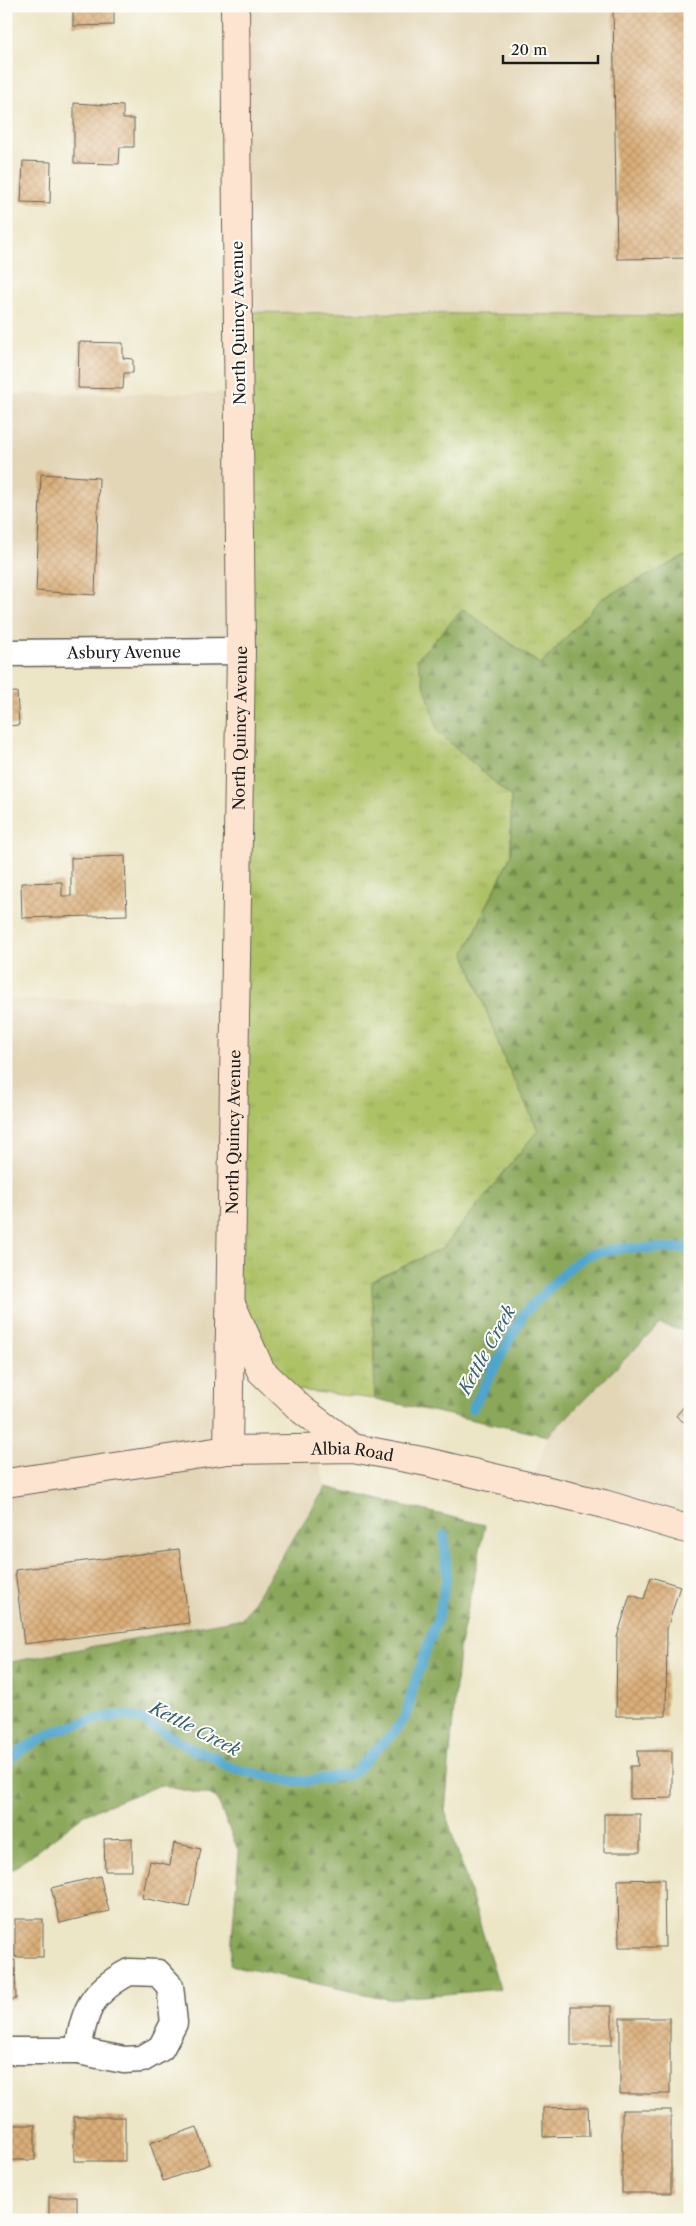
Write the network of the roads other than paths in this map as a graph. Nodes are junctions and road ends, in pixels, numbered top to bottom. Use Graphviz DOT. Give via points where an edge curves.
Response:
graph roads {
  1 [pos="236,6"];
  2 [pos="241,652"];
  3 [pos="6,654"];
  4 [pos="230,1301"];
  5 [pos="353,1448"];
  6 [pos="228,1450"];
  7 [pos="6,1483"];
  8 [pos="690,1530"];
  9 [pos="6,2051"];
  10 [pos="78,2051"];
  1 -- 2 [label="main road, North Quincy Avenue"];
  2 -- 3 [label="street, Asbury Avenue"];
  2 -- 4 [label="main road, North Quincy Avenue"];
  4 -- 5 [label="main road" via="261,1371 302,1410"];
  4 -- 6 [label="main road, North Quincy Avenue"];
  5 -- 6 [label="main road, Albia Road"];
  5 -- 8 [label="main road, Albia Road" via="587,1500"];
  6 -- 7 [label="main road, Albia Road"];
  9 -- 10 [label="street"];
}
